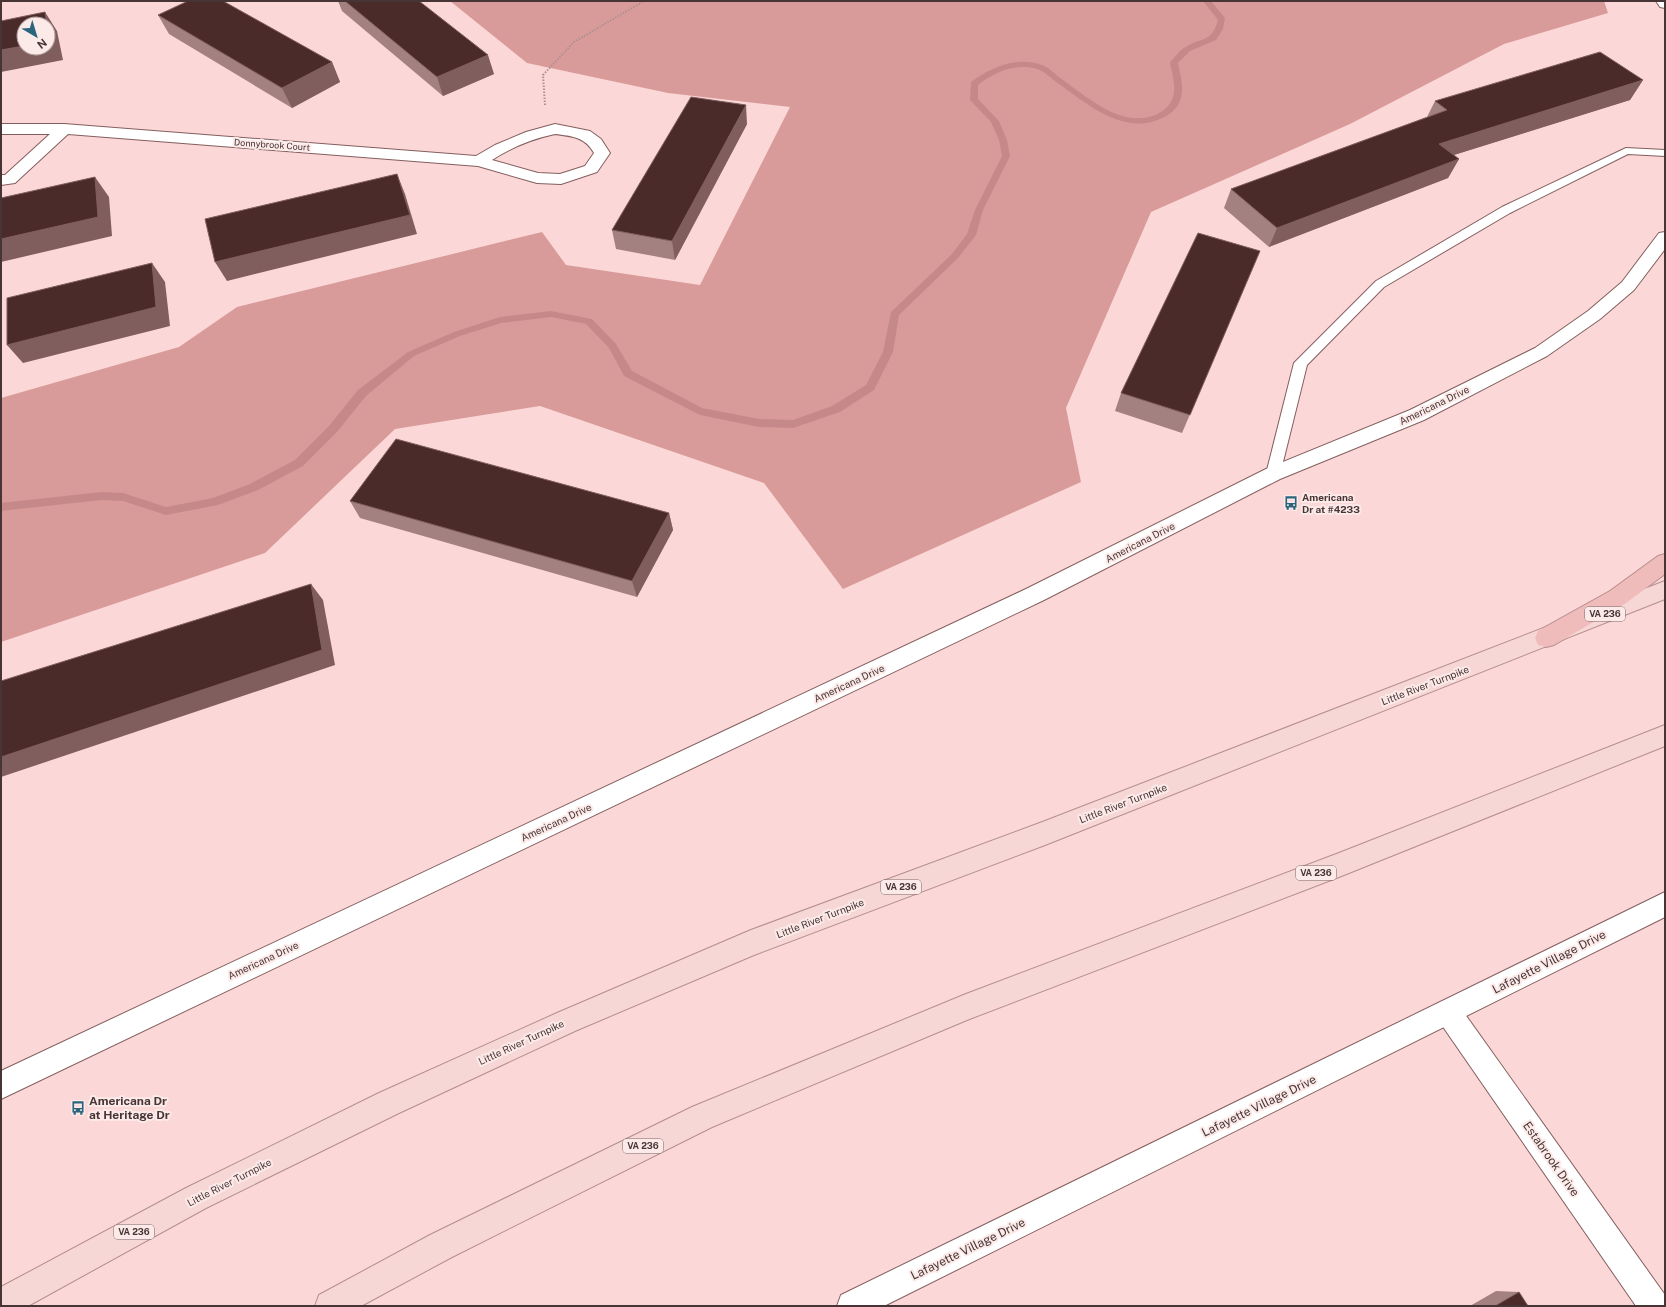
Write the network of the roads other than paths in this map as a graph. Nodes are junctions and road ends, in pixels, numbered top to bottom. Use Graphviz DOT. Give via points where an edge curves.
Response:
graph roads {
  1 [pos="1663,1"];
  2 [pos="1665,4"];
  3 [pos="1,129"];
  4 [pos="64,129"];
  5 [pos="1665,153"];
  6 [pos="479,161"];
  7 [pos="1,180"];
  8 [pos="1665,237"];
  9 [pos="1273,474"];
  10 [pos="1665,562"];
  11 [pos="1665,590"];
  12 [pos="1546,638"];
  13 [pos="1665,734"];
  14 [pos="1665,904"];
  15 [pos="1448,1012"];
  16 [pos="1,1085"];
  17 [pos="1,1304"];
  18 [pos="330,1306"];
  19 [pos="852,1306"];
  20 [pos="1654,1306"];
  1 -- 2 [label="street"];
  3 -- 4 [label="street, Donnybrook Court"];
  4 -- 6 [label="street, Donnybrook Court"];
  4 -- 7 [label="street" via="9,180"];
  5 -- 9 [label="lane" via="1626,151 1506,210 1380,284 1301,363"];
  6 -- 6 [label="street, Donnybrook Court" via="537,178 561,179 591,169 602,153 596,142 585,134 555,128 500,148"];
  8 -- 9 [label="street, Americana Drive" via="1628,286 1594,315 1541,352 1417,415"];
  9 -- 16 [label="street, Americana Drive" via="1036,594"];
  10 -- 12 [label="highway" via="1618,597"];
  11 -- 12 [label="main road, Little River Turnpike / VA 236"];
  12 -- 17 [label="main road, Little River Turnpike / VA 236" via="1045,833 752,943 566,1022 202,1195"];
  13 -- 18 [label="main road, VA 236" via="1331,868 966,1007 702,1117 441,1246"];
  14 -- 15 [label="street, Lafayette Village Drive"];
  15 -- 19 [label="street, Lafayette Village Drive"];
  15 -- 20 [label="street, Estabrook Drive"];
}
